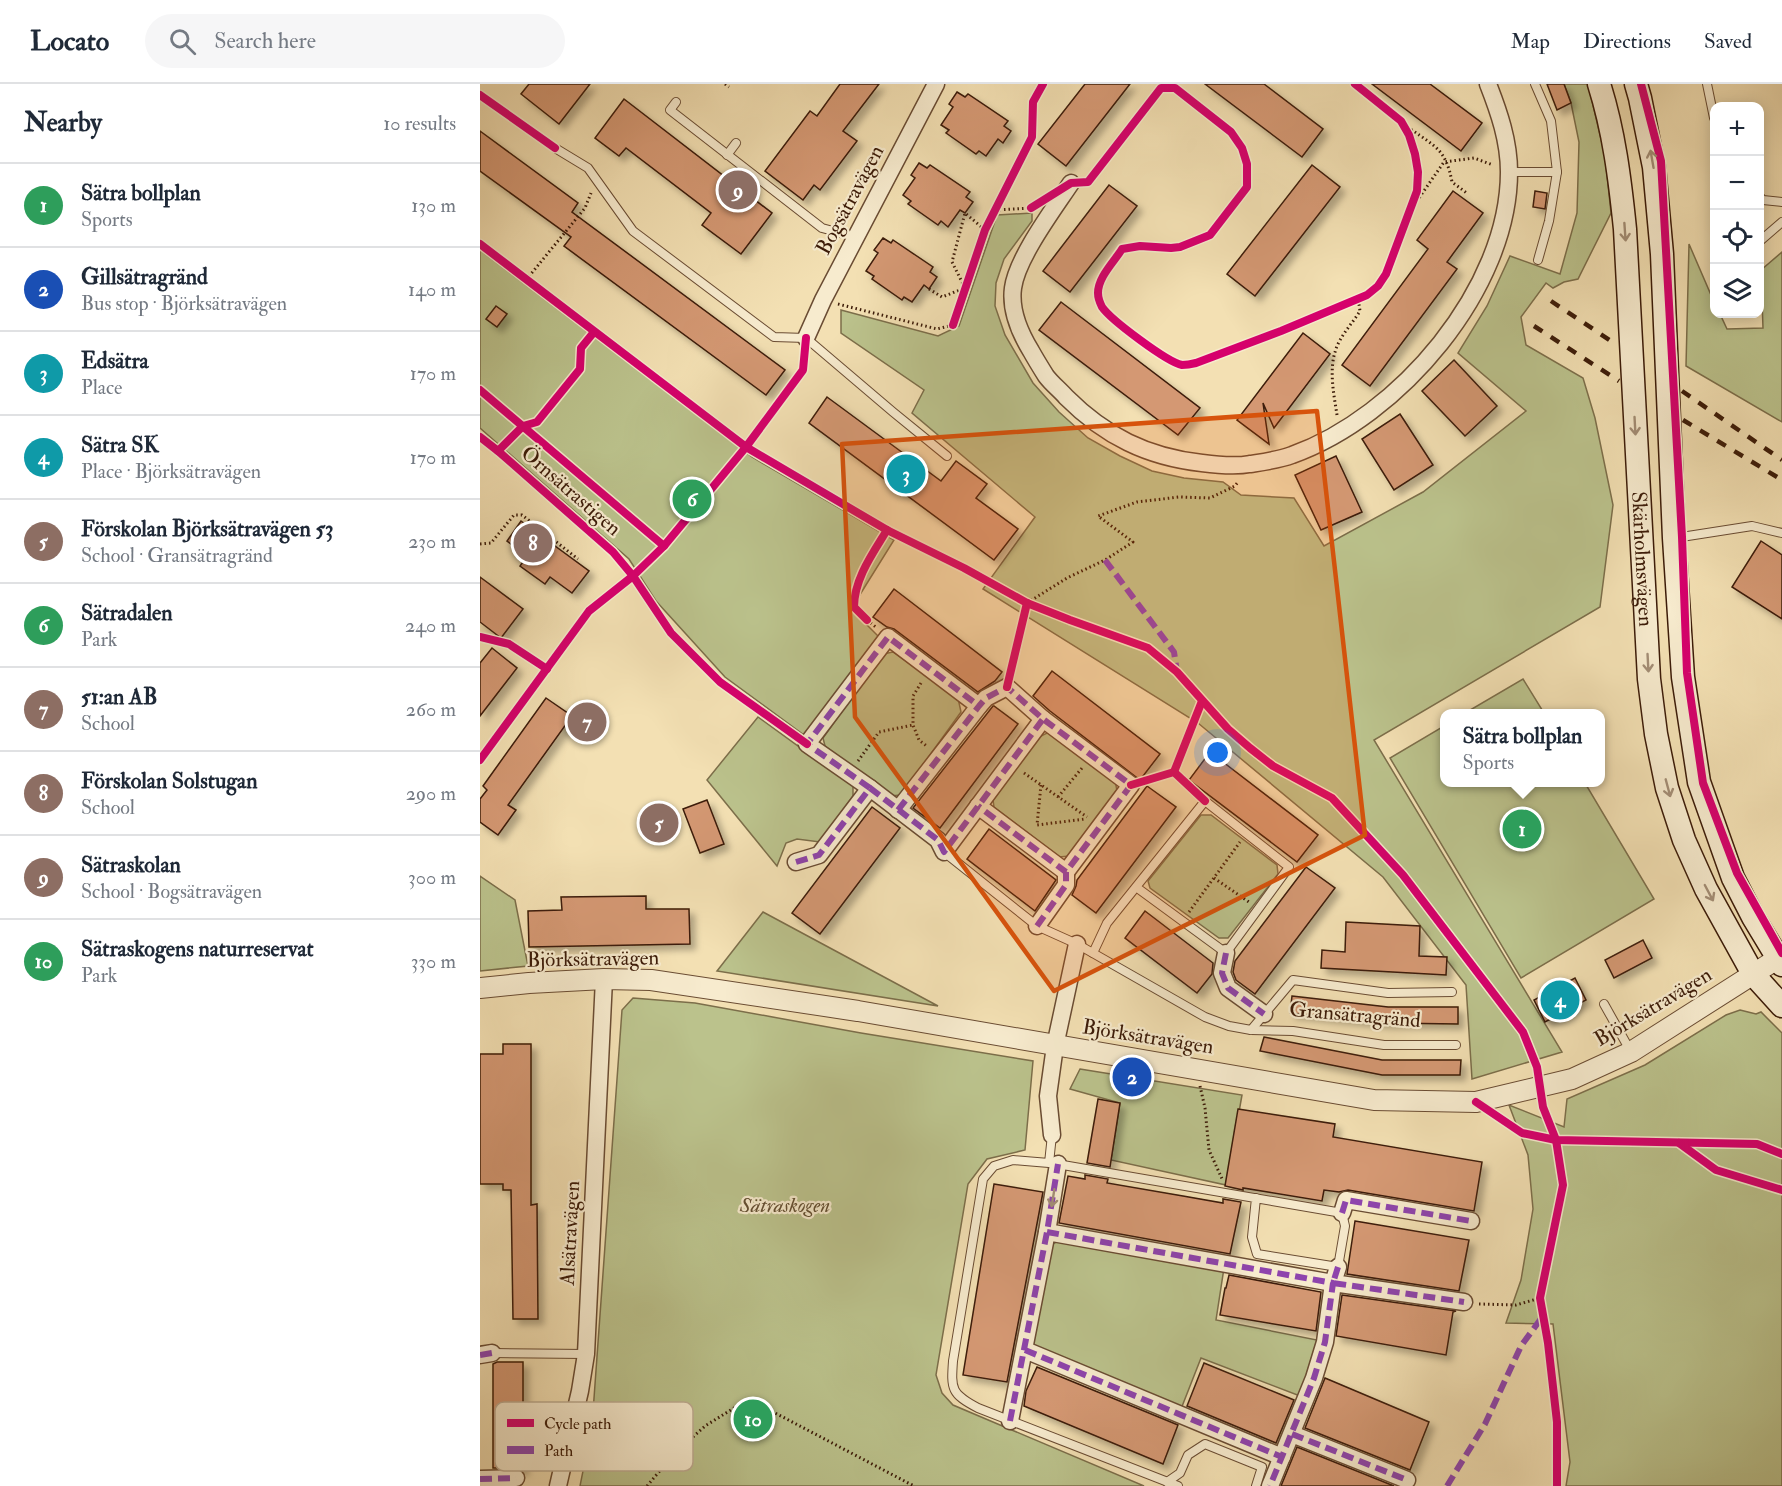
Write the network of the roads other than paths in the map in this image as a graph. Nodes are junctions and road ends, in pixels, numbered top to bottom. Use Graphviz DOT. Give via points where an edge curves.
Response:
graph roads {
  1 [pos="936,84"];
  2 [pos="1488,84"];
  3 [pos="1535,84"];
  4 [pos="1599,84"];
  5 [pos="1635,84"];
  6 [pos="1707,84"];
  7 [pos="676,102"];
  8 [pos="1711,102"];
  9 [pos="736,143"];
  10 [pos="555,148"];
  11 [pos="727,154"];
  12 [pos="1557,172"];
  13 [pos="1501,173"];
  14 [pos="1071,183"];
  15 [pos="1764,201"];
  16 [pos="1782,202"];
  17 [pos="1782,222"];
  18 [pos="855,237"];
  19 [pos="1764,238"];
  20 [pos="1539,260"];
  21 [pos="806,338"];
  22 [pos="947,456"];
  23 [pos="1782,533"];
  24 [pos="1674,538"];
  25 [pos="979,706"];
  26 [pos="1043,719"];
  27 [pos="870,788"];
  28 [pos="978,807"];
  29 [pos="898,810"];
  30 [pos="944,852"];
  31 [pos="796,862"];
  32 [pos="1066,872"];
  33 [pos="1136,887"];
  34 [pos="1037,926"];
  35 [pos="1077,944"];
  36 [pos="1226,952"];
  37 [pos="1093,953"];
  38 [pos="1780,962"];
  39 [pos="1754,974"];
  40 [pos="604,979"];
  41 [pos="480,988"];
  42 [pos="1452,992"];
  43 [pos="1604,1004"];
  44 [pos="1782,1006"];
  45 [pos="1264,1014"];
  46 [pos="1251,1030"];
  47 [pos="1456,1045"];
  48 [pos="1055,1046"];
  49 [pos="1631,1052"];
  50 [pos="1052,1135"];
  51 [pos="1054,1164"];
  52 [pos="1256,1198"];
  53 [pos="1342,1213"];
  54 [pos="1471,1221"];
  55 [pos="1047,1232"];
  56 [pos="1335,1275"];
  57 [pos="1464,1302"];
  58 [pos="1025,1350"];
  59 [pos="486,1354"];
  60 [pos="586,1354"];
  61 [pos="577,1402"];
  62 [pos="1010,1421"];
  63 [pos="1292,1434"];
  64 [pos="1282,1457"];
  65 [pos="561,1471"];
  66 [pos="516,1478"];
  67 [pos="480,1479"];
  68 [pos="1407,1480"];
  69 [pos="1167,1482"];
  70 [pos="558,1486"];
  71 [pos="1178,1486"];
  72 [pos="1256,1486"];
  73 [pos="1270,1486"];
  1 -- 18 [label="street, Bogsätravägen"];
  2 -- 13 [label="street" via="1506,142"];
  3 -- 12 [label="lane" via="1551,121"];
  4 -- 39 [label="main road, Skärholmsvägen, one-way" via="1608,111 1625,229 1649,679 1656,734 1667,788 1684,840 1706,889"];
  24 -- 5 [label="main road, Skärholmsvägen, one-way" via="1662,254 1654,167"];
  6 -- 8 [label="lane"];
  7 -- 11 [label="lane" via="670,110"];
  9 -- 11 [label="lane"];
  10 -- 21 [label="lane" via="588,168 633,231 774,337"];
  11 -- 18 [label="lane" via="822,228"];
  12 -- 13 [label="lane"];
  12 -- 20 [label="lane"];
  13 -- 14 [label="street" via="1505,217 1489,264 1466,308 1436,350 1400,387 1346,428 1291,456 1247,465 1186,461 1154,454 1117,438 1082,414 1047,378 1023,337 1012,304 1013,289 1026,254"];
  15 -- 16 [label="lane"];
  17 -- 19 [label="lane"];
  18 -- 21 [label="street, Bogsätravägen"];
  21 -- 22 [label="lane"];
  23 -- 24 [label="lane" via="1752,526"];
  24 -- 38 [label="main road, Skärholmsvägen" via="1683,677 1699,782 1733,878"];
  25 -- 26 [label="street" via="1007,687"];
  25 -- 27 [label="street, Gransätragränd" via="888,637 807,744"];
  25 -- 29 [label="street"];
  26 -- 28 [label="street"];
  26 -- 32 [label="street" via="1131,785"];
  27 -- 29 [label="street, Gransätragränd"];
  27 -- 31 [label="street" via="819,855"];
  28 -- 30 [label="street"];
  28 -- 32 [label="street"];
  29 -- 30 [label="street, Gransätragränd" via="938,840"];
  30 -- 34 [label="lane, Gransätragränd"];
  32 -- 34 [label="street" via="1066,885"];
  33 -- 36 [label="lane"];
  33 -- 36 [label="lane" via="1205,801 1289,867"];
  33 -- 37 [label="lane" via="1107,923"];
  34 -- 35 [label="lane, Gransätragränd"];
  35 -- 37 [label="lane, Gransätragränd"];
  35 -- 48 [label="street"];
  36 -- 45 [label="street, Gransätragränd" via="1222,973 1228,988"];
  37 -- 46 [label="lane, Gransätragränd" via="1205,1017"];
  38 -- 39 [label="street, Björksätravägen"];
  39 -- 44 [label="main road, Skärholmsvägen"];
  39 -- 49 [label="street, Björksätravägen"];
  40 -- 41 [label="street, Björksätravägen"];
  40 -- 48 [label="street, Björksätravägen" via="651,980"];
  40 -- 60 [label="street, Alsätravägen"];
  42 -- 45 [label="lane, Gransätragränd" via="1388,993 1293,980"];
  43 -- 49 [label="lane"];
  45 -- 46 [label="lane, Gransätragränd"];
  46 -- 47 [label="lane, Gransätragränd" via="1293,1031 1384,1045"];
  48 -- 49 [label="street, Björksätravägen" via="1374,1100 1476,1102 1572,1079"];
  48 -- 50 [label="street" via="1048,1096"];
  50 -- 51 [label="lane"];
  51 -- 52 [label="lane"];
  51 -- 55 [label="street, one-way"];
  51 -- 62 [label="lane" via="1013,1160 994,1166 983,1179 951,1384 961,1399"];
  52 -- 53 [label="lane"];
  52 -- 56 [label="lane" via="1252,1237 1257,1254"];
  53 -- 54 [label="street" via="1346,1200"];
  53 -- 56 [label="lane" via="1345,1226"];
  55 -- 56 [label="street"];
  55 -- 58 [label="street"];
  56 -- 57 [label="street"];
  56 -- 63 [label="street" via="1325,1341"];
  58 -- 62 [label="street"];
  58 -- 64 [label="street"];
  59 -- 60 [label="lane"];
  60 -- 61 [label="street, Alsätravägen"];
  62 -- 69 [label="lane"];
  63 -- 64 [label="street"];
  63 -- 68 [label="street"];
  64 -- 73 [label="street"];
  65 -- 70 [label="street, Alsätravägen"];
  66 -- 67 [label="street"];
  69 -- 71 [label="lane"];
  69 -- 72 [label="lane" via="1180,1473 1188,1455 1205,1444 1262,1467"];
}
